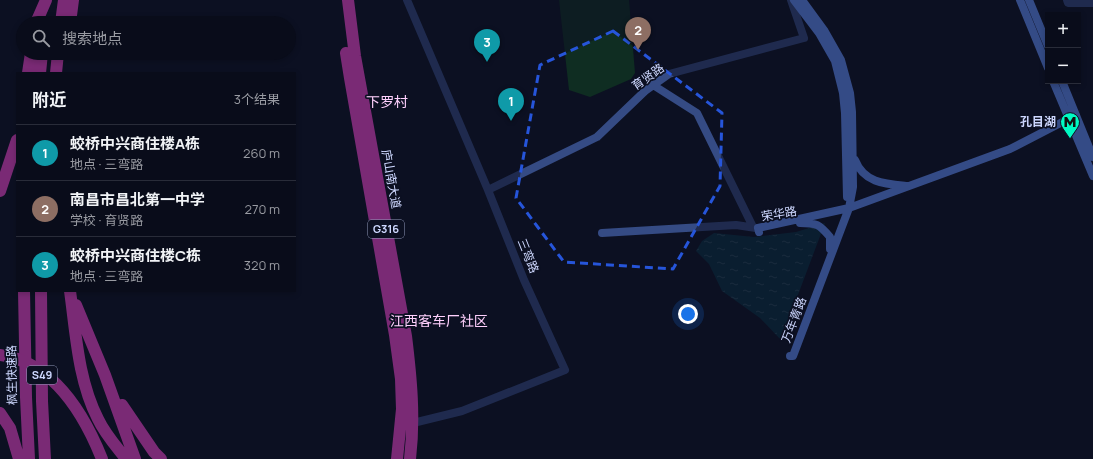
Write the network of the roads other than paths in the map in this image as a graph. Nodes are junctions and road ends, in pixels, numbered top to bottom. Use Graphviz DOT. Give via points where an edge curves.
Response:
graph roads {
  1 [pos="47,0"];
  2 [pos="64,0"];
  3 [pos="72,0"];
  4 [pos="340,0"];
  5 [pos="348,0"];
  6 [pos="407,0"];
  7 [pos="791,0"];
  8 [pos="794,0"];
  9 [pos="802,0"];
  10 [pos="1020,0"];
  11 [pos="1030,0"];
  12 [pos="1067,0"];
  13 [pos="1093,3"];
  14 [pos="39,16"];
  15 [pos="46,16"];
  16 [pos="62,16"];
  17 [pos="71,16"];
  18 [pos="1045,38"];
  19 [pos="30,60"];
  20 [pos="41,60"];
  21 [pos="57,60"];
  22 [pos="65,60"];
  23 [pos="1045,61"];
  24 [pos="28,72"];
  25 [pos="40,72"];
  26 [pos="56,72"];
  27 [pos="64,72"];
  28 [pos="1055,84"];
  29 [pos="1063,84"];
  30 [pos="653,86"];
  31 [pos="1074,119"];
  32 [pos="16,144"];
  33 [pos="853,155"];
  34 [pos="1093,157"];
  35 [pos="1093,176"];
  36 [pos="909,186"];
  37 [pos="488,190"];
  38 [pos="0,191"];
  39 [pos="847,211"];
  40 [pos="800,223"];
  41 [pos="756,228"];
  42 [pos="602,233"];
  43 [pos="830,249"];
  44 [pos="24,292"];
  45 [pos="41,292"];
  46 [pos="70,292"];
  47 [pos="70,292"];
  48 [pos="0,355"];
  49 [pos="107,380"];
  50 [pos="0,413"];
  51 [pos="413,423"];
  52 [pos="19,459"];
  53 [pos="29,459"];
  54 [pos="45,459"];
  55 [pos="102,459"];
  56 [pos="126,459"];
  57 [pos="135,459"];
  58 [pos="161,459"];
  59 [pos="397,459"];
  60 [pos="410,459"];
  1 -- 14 [label="highway"];
  1 -- 15 [label="highway"];
  2 -- 16 [label="highway"];
  3 -- 17 [label="highway"];
  4 -- 59 [label="highway, 庐山南大道 / G316" via="350,78 401,379 402,409"];
  5 -- 51 [label="highway, 庐山南大道 / G316" via="355,56 406,336 412,379"];
  6 -- 37 [label="street, 三弯路"];
  7 -- 30 [label="street, 育贤路" via="804,38 669,74"];
  8 -- 39 [label="street, 万年青路" via="836,61 845,113"];
  9 -- 33 [label="street, 万年青路" via="824,30 841,60 850,99"];
  10 -- 23 [label="street"];
  11 -- 18 [label="street"];
  12 -- 13 [label="street" via="1068,3"];
  19 -- 24 [label="highway"];
  20 -- 25 [label="highway"];
  21 -- 26 [label="highway"];
  22 -- 27 [label="highway"];
  28 -- 31 [label="street"];
  29 -- 31 [label="street"];
  30 -- 37 [label="street, 育贤路" via="597,137"];
  30 -- 41 [label="street" via="697,113"];
  31 -- 34 [label="street"];
  31 -- 35 [label="street"];
  31 -- 36 [label="street, 荣华路" via="1010,149"];
  31 -- 39 [label="street, 荣华路" via="1012,153"];
  32 -- 38 [label="highway"];
  33 -- 36 [label="street" via="858,167 873,180 884,184"];
  33 -- 39 [label="street, 万年青路" via="854,187"];
  36 -- 39 [label="street, 荣华路"];
  37 -- 51 [label="street, 三弯路" via="524,280 565,370 462,411"];
  39 -- 40 [label="street, 荣华路"];
  39 -- 41 [label="street, 荣华路"];
  39 -- 43 [label="street, 万年青路"];
  39 -- 43 [label="street, 万年青路" via="793,356 790,356"];
  40 -- 41 [label="street, 荣华路" via="759,232"];
  40 -- 43 [label="street" via="816,223 825,230 830,237"];
  41 -- 42 [label="street" via="736,225"];
  44 -- 53 [label="highway, 枫生快速路 / S49"];
  45 -- 54 [label="highway, S49"];
  46 -- 49 [label="highway"];
  47 -- 56 [label="highway" via="79,361 87,391 109,439"];
  48 -- 55 [label="highway, bridge" via="10,356 34,367 66,394 81,415"];
  49 -- 57 [label="highway"];
  49 -- 58 [label="highway" via="131,420"];
  50 -- 52 [label="highway" via="10,428"];
  51 -- 60 [label="highway, 庐山南大道 / G316"];
}
